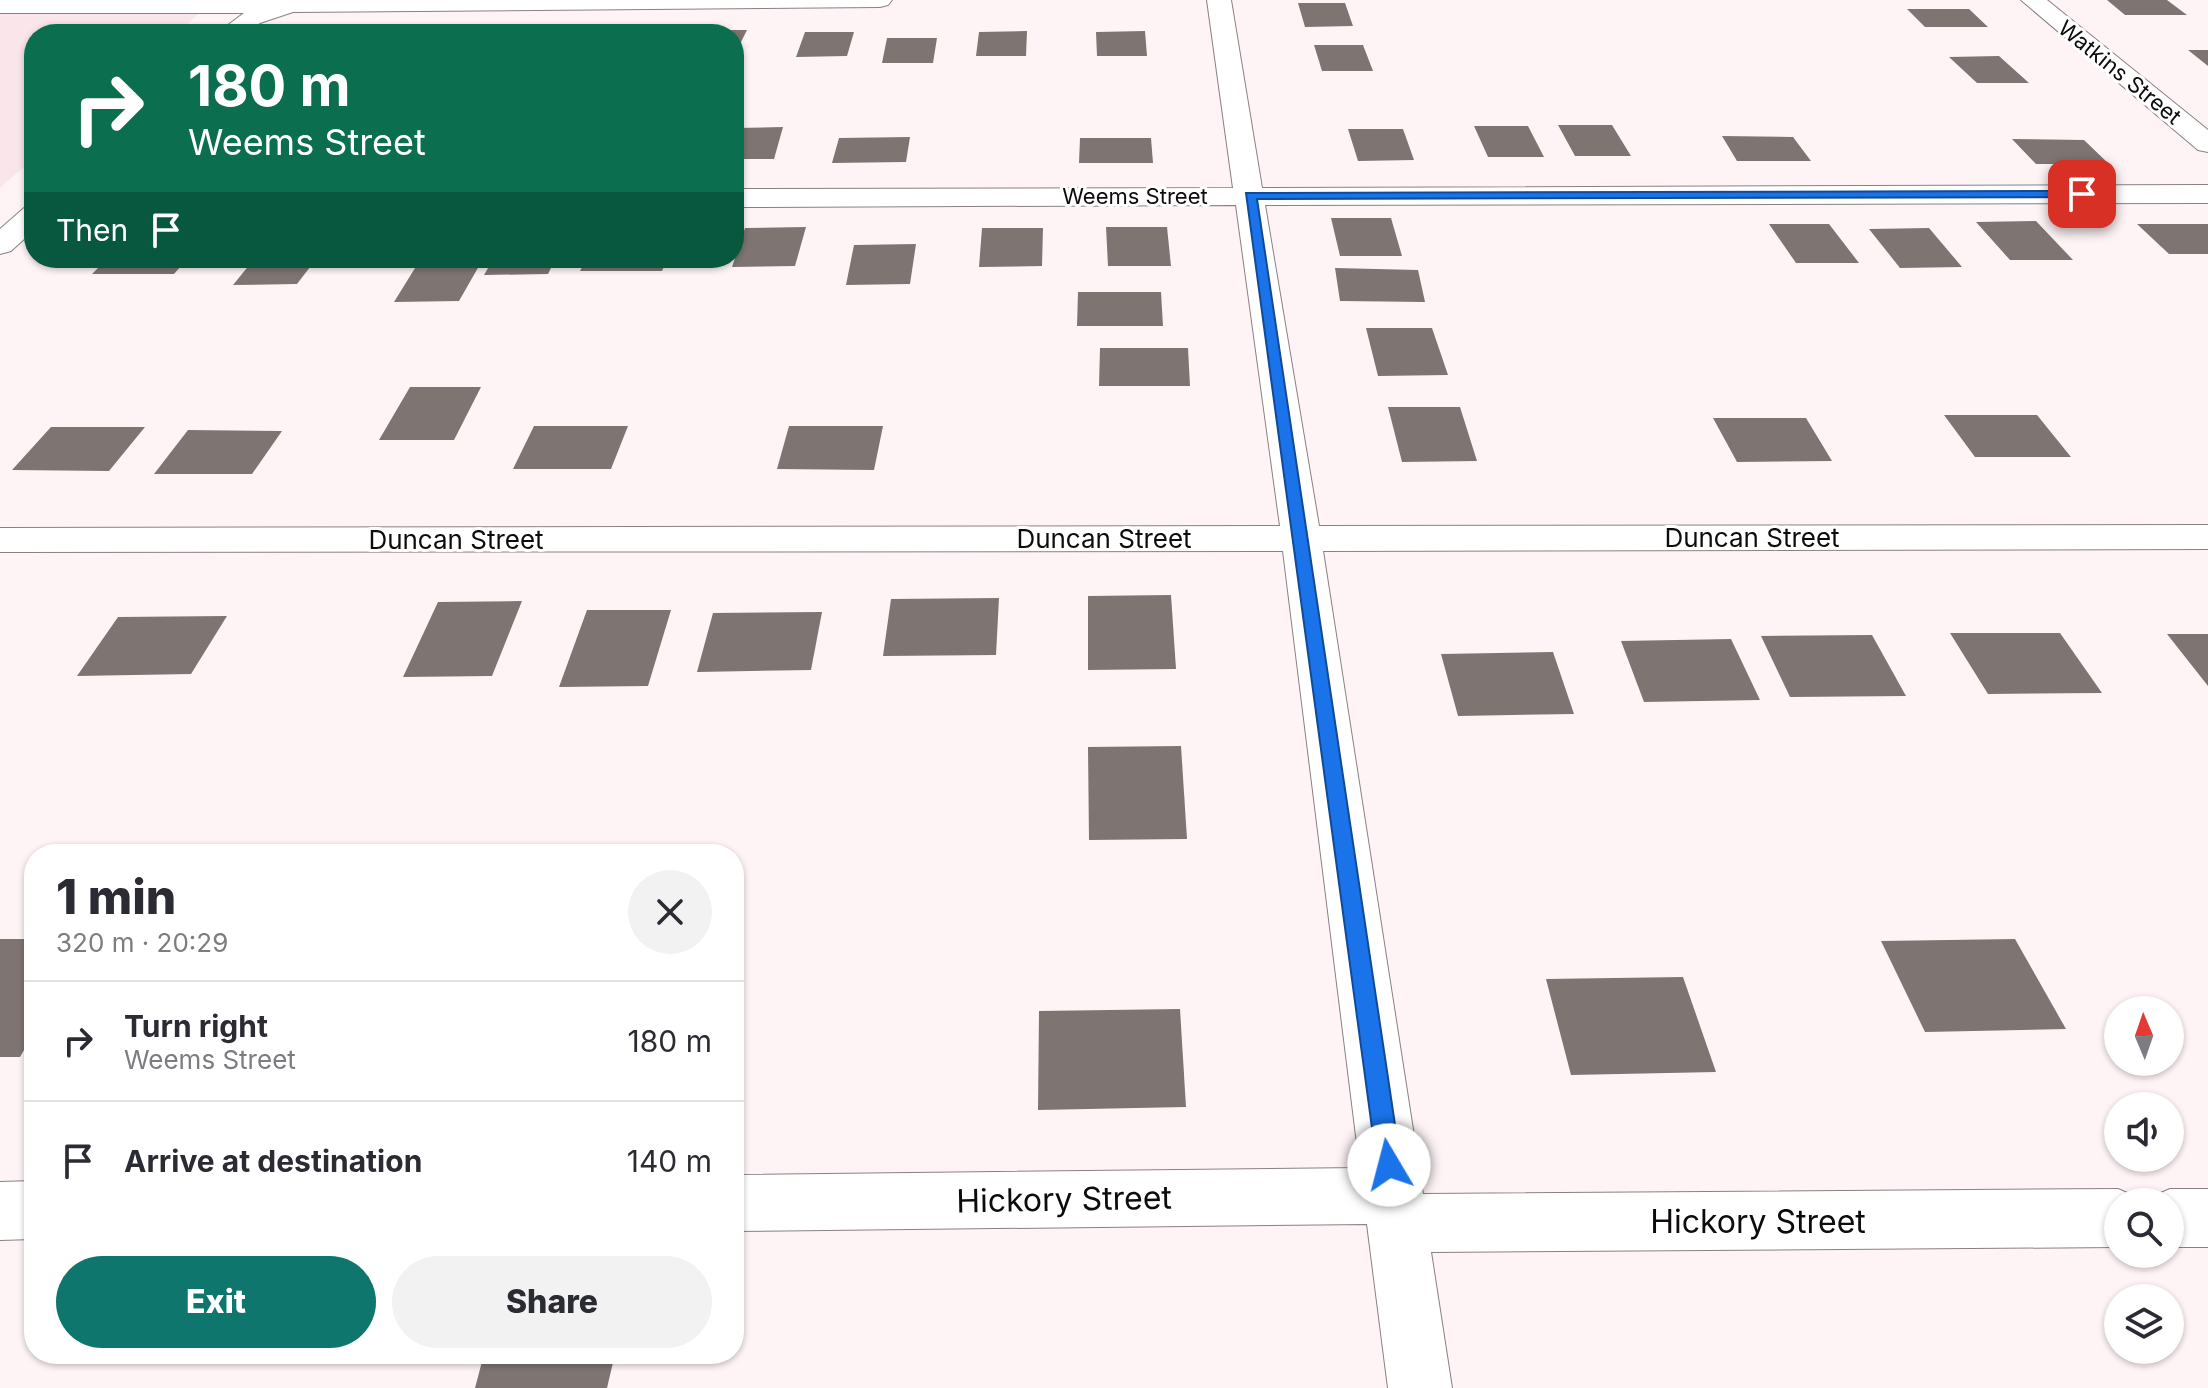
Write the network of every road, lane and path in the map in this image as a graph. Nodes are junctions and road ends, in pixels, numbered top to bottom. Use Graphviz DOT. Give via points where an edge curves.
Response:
graph roads {
  1 [pos="880,0"];
  2 [pos="1219,0"];
  3 [pos="2033,0"];
  4 [pos="578,1"];
  5 [pos="0,6"];
  6 [pos="281,8"];
  7 [pos="241,24"];
  8 [pos="2208,144"];
  9 [pos="2208,194"];
  10 [pos="1250,195"];
  11 [pos="744,198"];
  12 [pos="24,209"];
  13 [pos="0,245"];
  14 [pos="1301,537"];
  15 [pos="2208,537"];
  16 [pos="0,540"];
  17 [pos="744,1203"];
  18 [pos="24,1210"];
  19 [pos="1396,1210"];
  20 [pos="0,1211"];
  21 [pos="2104,1218"];
  22 [pos="2184,1218"];
  23 [pos="2208,1218"];
  24 [pos="1420,1388"];
  1 -- 4 [label="street"];
  2 -- 10 [label="street"];
  3 -- 8 [label="street, Watkins Street"];
  4 -- 6 [label="street"];
  5 -- 6 [label="street"];
  6 -- 7 [label="street"];
  9 -- 10 [label="street, Weems Street"];
  10 -- 11 [label="street, Weems Street"];
  10 -- 14 [label="street"];
  12 -- 13 [label="street"];
  14 -- 15 [label="street, Duncan Street"];
  14 -- 16 [label="street, Duncan Street"];
  14 -- 19 [label="street"];
  17 -- 19 [label="street, Hickory Street"];
  18 -- 20 [label="street"];
  19 -- 21 [label="street, Hickory Street"];
  19 -- 24 [label="street"];
  22 -- 23 [label="street"];
}
